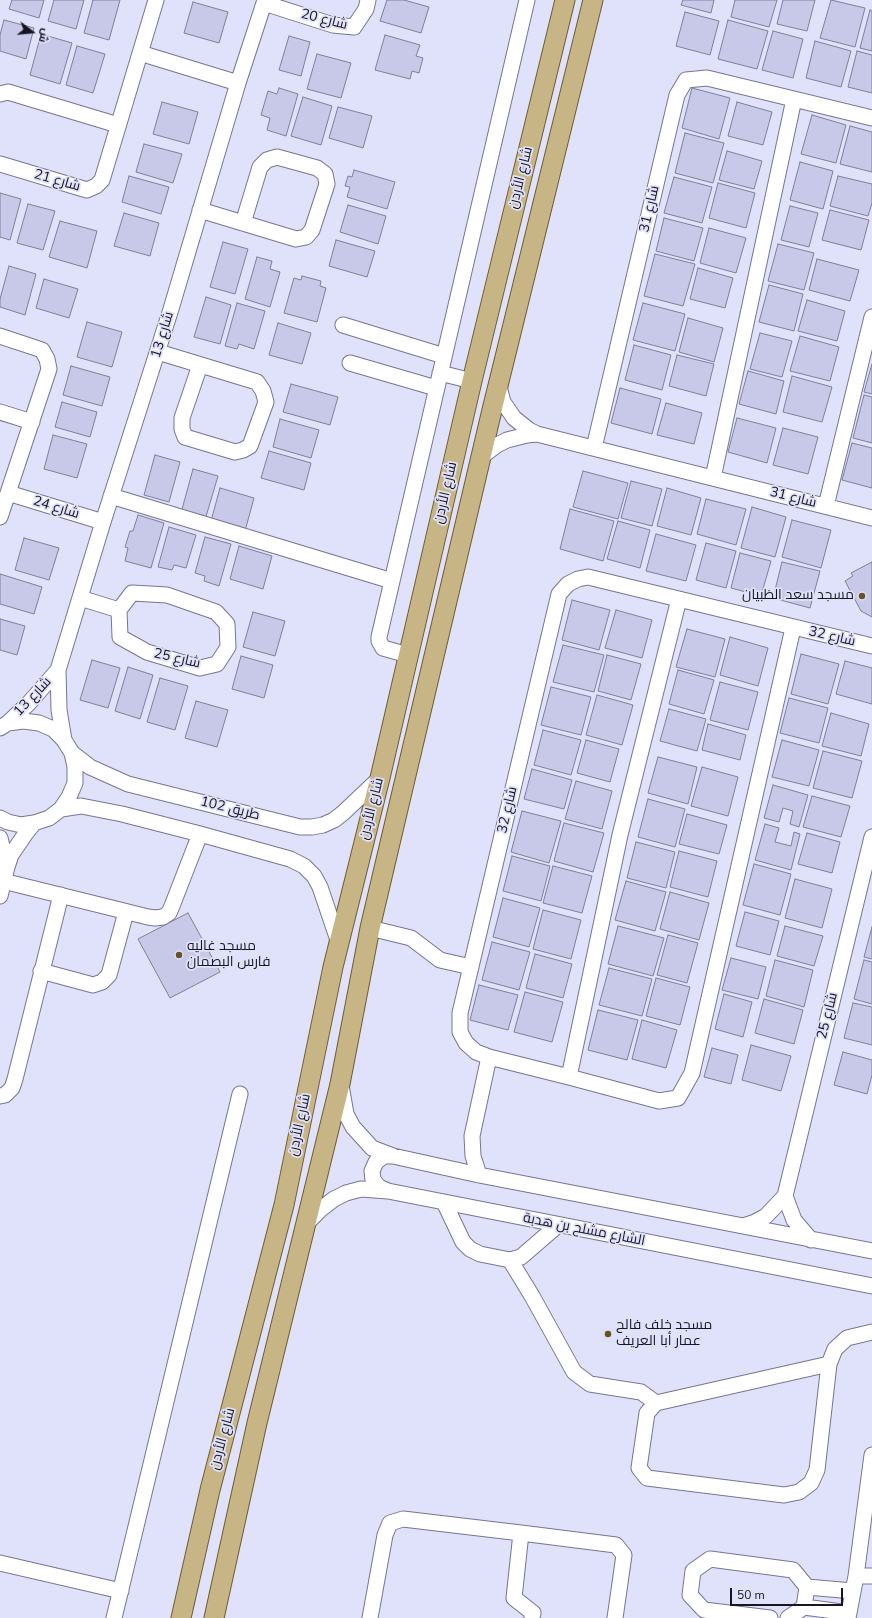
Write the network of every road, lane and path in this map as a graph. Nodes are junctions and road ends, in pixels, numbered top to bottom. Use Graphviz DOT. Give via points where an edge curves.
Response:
graph roads {
  1 [pos="156,0"];
  2 [pos="368,0"];
  3 [pos="527,0"];
  4 [pos="565,0"];
  5 [pos="593,0"];
  6 [pos="265,2"];
  7 [pos="560,20"];
  8 [pos="586,27"];
  9 [pos="140,53"];
  10 [pos="238,83"];
  11 [pos="0,94"];
  12 [pos="794,99"];
  13 [pos="872,118"];
  14 [pos="118,125"];
  15 [pos="0,164"];
  16 [pos="200,210"];
  17 [pos="243,223"];
  18 [pos="872,317"];
  19 [pos="343,325"];
  20 [pos="0,336"];
  21 [pos="158,352"];
  22 [pos="444,356"];
  23 [pos="350,363"];
  24 [pos="200,365"];
  25 [pos="440,373"];
  26 [pos="472,380"];
  27 [pos="498,383"];
  28 [pos="436,388"];
  29 [pos="0,412"];
  30 [pos="32,422"];
  31 [pos="537,434"];
  32 [pos="594,448"];
  33 [pos="481,457"];
  34 [pos="713,478"];
  35 [pos="8,493"];
  36 [pos="111,496"];
  37 [pos="826,506"];
  38 [pos="0,517"];
  39 [pos="872,518"];
  40 [pos="103,522"];
  41 [pos="392,581"];
  42 [pos="80,598"];
  43 [pos="679,599"];
  44 [pos="119,610"];
  45 [pos="793,628"];
  46 [pos="872,646"];
  47 [pos="408,655"];
  48 [pos="58,670"];
  49 [pos="4,725"];
  50 [pos="64,740"];
  51 [pos="72,753"];
  52 [pos="380,778"];
  53 [pos="61,809"];
  54 [pos="0,818"];
  55 [pos="34,823"];
  56 [pos="200,834"];
  57 [pos="872,837"];
  58 [pos="0,838"];
  59 [pos="5,874"];
  60 [pos="61,895"];
  61 [pos="0,896"];
  62 [pos="126,912"];
  63 [pos="370,928"];
  64 [pos="339,943"];
  65 [pos="471,967"];
  66 [pos="41,971"];
  67 [pos="490,1057"];
  68 [pos="569,1077"];
  69 [pos="340,1084"];
  70 [pos="240,1094"];
  71 [pos="0,1096"];
  72 [pos="393,1156"];
  73 [pos="479,1175"];
  74 [pos="388,1191"];
  75 [pos="785,1196"];
  76 [pos="444,1202"];
  77 [pos="306,1223"];
  78 [pos="558,1225"];
  79 [pos="742,1226"];
  80 [pos="811,1240"];
  81 [pos="872,1251"];
  82 [pos="510,1260"];
  83 [pos="872,1286"];
  84 [pos="872,1332"];
  85 [pos="829,1364"];
  86 [pos="656,1403"];
  87 [pos="872,1455"];
  88 [pos="210,1490"];
  89 [pos="521,1533"];
  90 [pos="0,1563"];
  91 [pos="856,1576"];
  92 [pos="872,1576"];
  93 [pos="222,1586"];
  94 [pos="807,1587"];
  95 [pos="120,1591"];
  96 [pos="853,1591"];
  97 [pos="804,1607"];
  98 [pos="849,1615"];
  99 [pos="114,1618"];
  100 [pos="181,1618"];
  101 [pos="214,1618"];
  102 [pos="370,1618"];
  103 [pos="532,1618"];
  104 [pos="616,1618"];
  105 [pos="770,1618"];
  106 [pos="788,1618"];
  1 -- 9 [label="street, شارع 21"];
  2 -- 6 [label="street, شارع 20" via="366,9 354,27 333,25"];
  3 -- 22 [label="street"];
  4 -- 7 [label="main road, شارع الأردن"];
  5 -- 8 [label="main road, شارع الأردن"];
  6 -- 10 [label="street, شارع 13"];
  7 -- 8 [label="main road" via="567,13 576,12 584,19"];
  7 -- 26 [label="main road, شارع الأردن"];
  8 -- 27 [label="main road, شارع الأردن"];
  9 -- 10 [label="street"];
  9 -- 14 [label="street, شارع 21"];
  10 -- 16 [label="street, شارع 13"];
  11 -- 14 [label="street" via="8,92"];
  12 -- 13 [label="street, شارع 31"];
  12 -- 32 [label="street, شارع 31" via="707,78 686,80 677,95"];
  12 -- 34 [label="street"];
  14 -- 15 [label="street, شارع 21" via="102,180 87,190"];
  16 -- 17 [label="street"];
  16 -- 21 [label="street, شارع 13"];
  17 -- 17 [label="street" via="260,167 268,160 278,157 317,168 325,174 327,184 312,230 306,237 296,239"];
  18 -- 37 [label="street, شارع 31"];
  19 -- 22 [label="street"];
  20 -- 30 [label="street" via="42,350 47,360 49,369"];
  21 -- 24 [label="street"];
  21 -- 36 [label="street, شارع 13"];
  22 -- 25 [label="street"];
  23 -- 28 [label="street"];
  24 -- 24 [label="street" via="257,382 263,391 266,402 250,446 243,450 235,452 185,436 182,418"];
  25 -- 26 [label="street"];
  25 -- 28 [label="street"];
  26 -- 47 [label="main road, شارع الأردن"];
  27 -- 31 [label="street, شارع 31" via="504,402 514,418"];
  27 -- 33 [label="main road, شارع الأردن"];
  28 -- 41 [label="street"];
  29 -- 30 [label="street"];
  30 -- 35 [label="street"];
  31 -- 32 [label="street, شارع 31"];
  31 -- 33 [label="street, شارع 31" via="507,440"];
  32 -- 34 [label="street, شارع 31"];
  33 -- 63 [label="main road, شارع الأردن"];
  34 -- 37 [label="street, شارع 31"];
  35 -- 38 [label="street"];
  35 -- 40 [label="street, شارع 24"];
  36 -- 40 [label="street, شارع 13"];
  36 -- 41 [label="street"];
  37 -- 39 [label="street, شارع 31"];
  40 -- 42 [label="street, شارع 13"];
  41 -- 47 [label="street" via="379,641 383,648"];
  42 -- 44 [label="street"];
  42 -- 48 [label="street, شارع 13"];
  43 -- 45 [label="street, شارع 32"];
  43 -- 65 [label="street, شارع 32" via="588,577 568,584 559,594"];
  43 -- 68 [label="street" via="620,835"];
  44 -- 44 [label="street, شارع 25" via="132,593 167,595 216,612 227,624 228,647 217,664 200,668 147,652 120,637"];
  45 -- 46 [label="street, شارع 32"];
  45 -- 68 [label="street, شارع 32" via="692,1073 678,1098 659,1102"];
  47 -- 52 [label="main road, شارع الأردن"];
  48 -- 49 [label="street, شارع 13" via="30,703"];
  48 -- 50 [label="street, شارع 13" via="59,710"];
  49 -- 50 [label="street" via="24,721 39,723 53,730"];
  50 -- 51 [label="street"];
  51 -- 52 [label="street, طريق 102" via="90,767 128,784 300,827 323,825 334,820"];
  51 -- 53 [label="street" via="75,783"];
  52 -- 64 [label="main road, شارع الأردن"];
  53 -- 55 [label="street" via="49,818"];
  53 -- 56 [label="street" via="82,806"];
  54 -- 55 [label="street" via="21,825"];
  55 -- 59 [label="street" via="18,843"];
  56 -- 62 [label="street" via="169,913 156,918"];
  56 -- 64 [label="street" via="290,859 304,866 320,887"];
  57 -- 75 [label="street, شارع 25"];
  58 -- 59 [label="street"];
  59 -- 60 [label="street"];
  59 -- 61 [label="street"];
  60 -- 62 [label="street"];
  60 -- 66 [label="street"];
  62 -- 66 [label="street" via="109,975 102,982 93,985"];
  63 -- 65 [label="street" via="411,938 440,960"];
  63 -- 69 [label="main road, شارع الأردن"];
  64 -- 88 [label="main road, شارع الأردن" via="284,1205"];
  65 -- 67 [label="street, شارع 32" via="460,1013 460,1032 466,1043 476,1052"];
  66 -- 71 [label="street" via="12,1088"];
  67 -- 68 [label="street, شارع 32"];
  67 -- 73 [label="street" via="472,1136 473,1156"];
  69 -- 72 [label="street" via="346,1114 353,1127 372,1148"];
  69 -- 77 [label="main road, شارع الأردن"];
  70 -- 95 [label="street"];
  72 -- 73 [label="street"];
  72 -- 74 [label="street" via="384,1156 376,1162 372,1171 373,1180 379,1187"];
  73 -- 79 [label="street"];
  74 -- 76 [label="street, الشارع مشلح بن هدبة"];
  74 -- 77 [label="street, الشارع مشلح بن هدبة" via="361,1189 346,1193 334,1199"];
  75 -- 79 [label="street, شارع 25" via="766,1216"];
  75 -- 80 [label="street" via="794,1220"];
  76 -- 78 [label="street, الشارع مشلح بن هدبة"];
  76 -- 82 [label="street" via="463,1242 470,1249 480,1254"];
  77 -- 93 [label="main road, شارع الأردن" via="257,1424"];
  78 -- 82 [label="street" via="521,1257"];
  78 -- 83 [label="street, الشارع مشلح بن هدبة"];
  79 -- 80 [label="street"];
  80 -- 81 [label="street"];
  82 -- 86 [label="street" via="574,1372 590,1384 641,1392"];
  84 -- 85 [label="street" via="848,1338 835,1349"];
  85 -- 86 [label="street"];
  85 -- 86 [label="street" via="817,1470 811,1483 799,1492 784,1495 647,1478 639,1468 647,1413"];
  87 -- 91 [label="street"];
  88 -- 93 [label="main road" via="215,1482 225,1478 235,1483 237,1488 221,1553"];
  88 -- 100 [label="main road, شارع الأردن"];
  89 -- 102 [label="street" via="403,1519 390,1523 385,1535"];
  89 -- 103 [label="street" via="514,1598 533,1613"];
  89 -- 104 [label="street" via="616,1545 624,1555"];
  90 -- 95 [label="street"];
  91 -- 92 [label="street"];
  91 -- 96 [label="street"];
  93 -- 101 [label="main road, شارع الأردن"];
  94 -- 96 [label="street"];
  94 -- 97 [label="street"];
  94 -- 105 [label="street" via="794,1570 710,1559 694,1571 690,1595 704,1610"];
  95 -- 99 [label="street"];
  96 -- 98 [label="street"];
  97 -- 98 [label="street"];
  97 -- 106 [label="street"];
}
